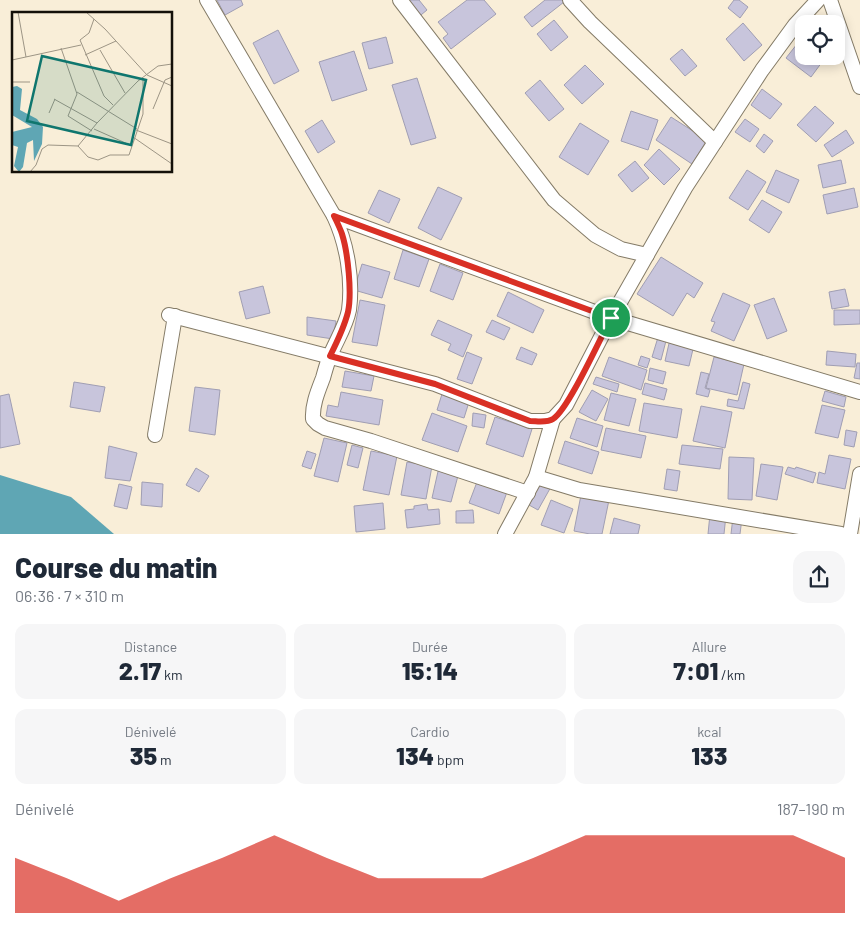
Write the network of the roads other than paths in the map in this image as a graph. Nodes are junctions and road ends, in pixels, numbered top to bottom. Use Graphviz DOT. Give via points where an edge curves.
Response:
graph roads {
  1 [pos="207,0"];
  2 [pos="400,0"];
  3 [pos="570,0"];
  4 [pos="818,0"];
  5 [pos="830,0"];
  6 [pos="860,87"];
  7 [pos="715,142"];
  8 [pos="334,216"];
  9 [pos="647,255"];
  10 [pos="611,318"];
  11 [pos="330,356"];
  12 [pos="860,392"];
  13 [pos="553,419"];
  14 [pos="155,434"];
  15 [pos="860,474"];
  16 [pos="536,477"];
  17 [pos="528,493"];
  18 [pos="505,534"];
  19 [pos="841,534"];
  20 [pos="850,534"];
  1 -- 8 [label="street"];
  2 -- 9 [label="street" via="554,200 595,235 621,249"];
  3 -- 7 [label="street"];
  4 -- 7 [label="street" via="762,70"];
  5 -- 6 [label="street"];
  7 -- 9 [label="street"];
  8 -- 10 [label="street"];
  8 -- 11 [label="street" via="342,233 349,278 348,310 343,330"];
  9 -- 10 [label="street"];
  10 -- 12 [label="street"];
  10 -- 13 [label="street" via="566,405"];
  11 -- 13 [label="street" via="435,384 530,421"];
  11 -- 14 [label="street" via="172,316"];
  11 -- 17 [label="street" via="314,406 313,419 318,424"];
  13 -- 16 [label="street"];
  15 -- 20 [label="street"];
  16 -- 17 [label="street"];
  16 -- 19 [label="street" via="579,490"];
  17 -- 18 [label="street"];
}
